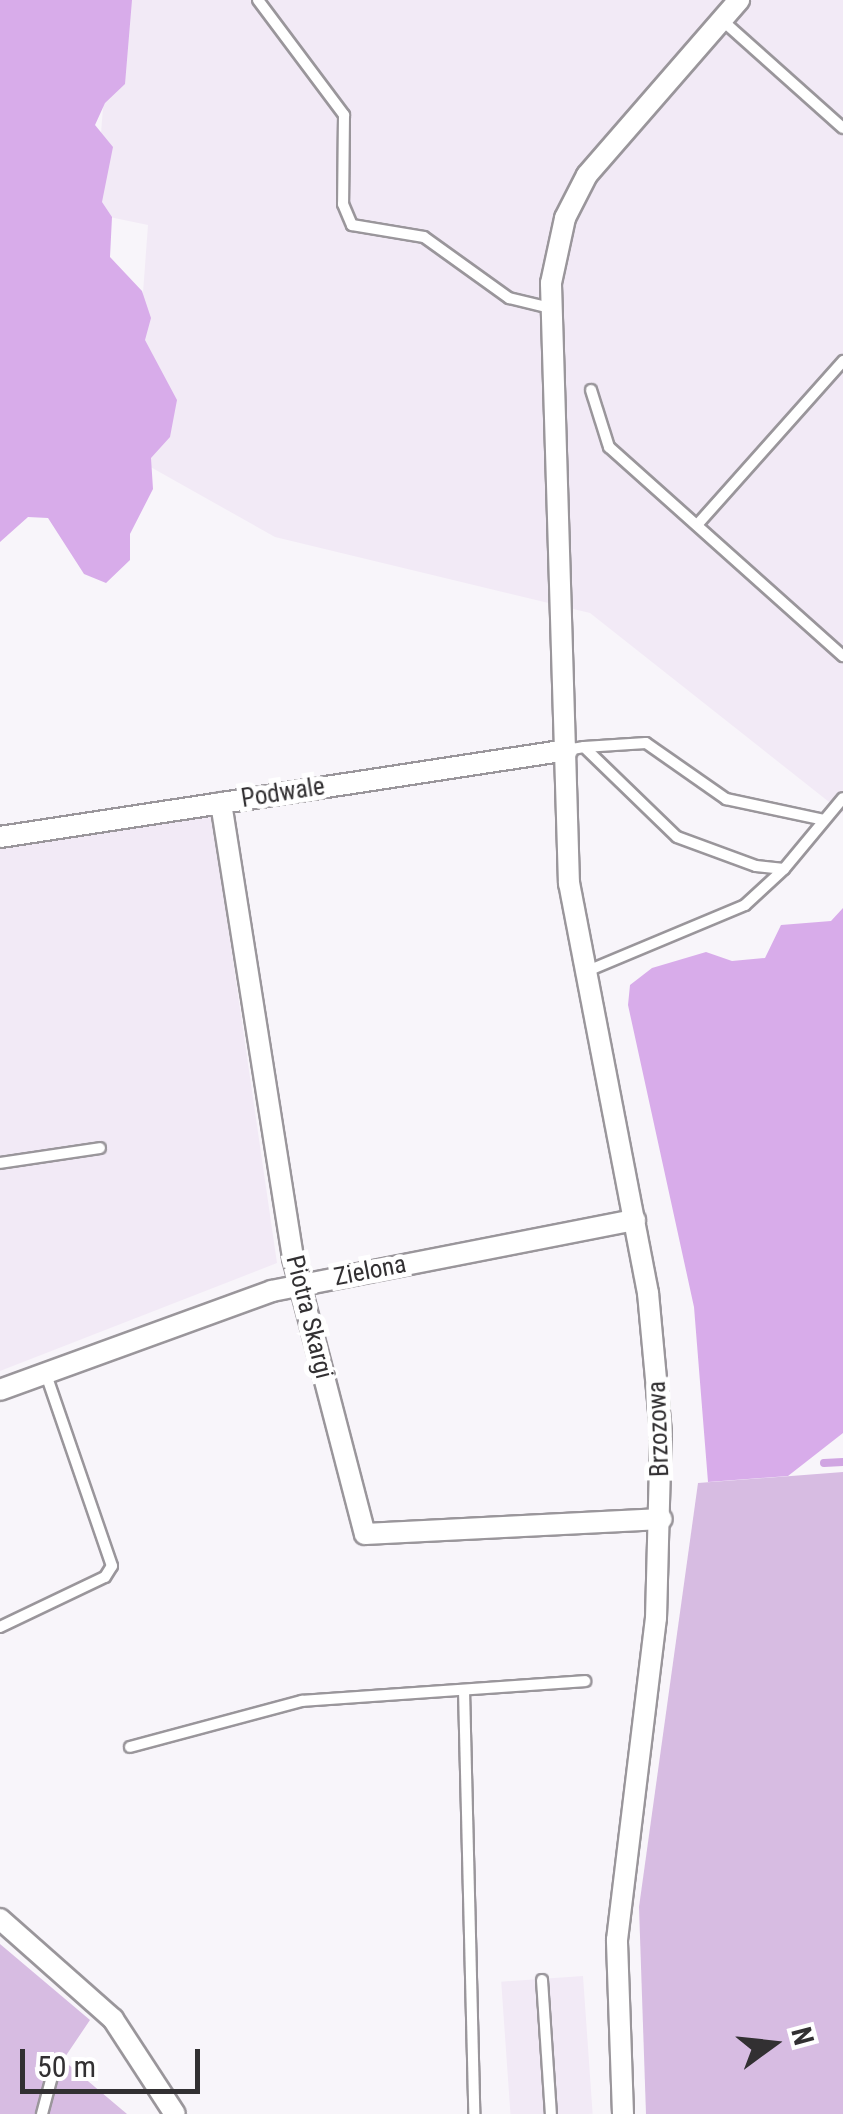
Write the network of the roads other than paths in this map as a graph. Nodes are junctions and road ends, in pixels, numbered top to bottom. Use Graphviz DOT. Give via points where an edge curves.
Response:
graph roads {
  1 [pos="258,0"];
  2 [pos="739,0"];
  3 [pos="722,20"];
  4 [pos="843,128"];
  5 [pos="550,308"];
  6 [pos="843,361"];
  7 [pos="591,390"];
  8 [pos="697,525"];
  9 [pos="843,656"];
  10 [pos="576,749"];
  11 [pos="843,798"];
  12 [pos="221,803"];
  13 [pos="824,820"];
  14 [pos="0,837"];
  15 [pos="784,869"];
  16 [pos="585,972"];
  17 [pos="100,1148"];
  18 [pos="0,1162"];
  19 [pos="635,1220"];
  20 [pos="302,1284"];
  21 [pos="46,1374"];
  22 [pos="0,1390"];
  23 [pos="662,1519"];
  24 [pos="0,1628"];
  25 [pos="585,1681"];
  26 [pos="464,1690"];
  27 [pos="130,1747"];
  28 [pos="0,1919"];
  29 [pos="542,1980"];
  30 [pos="54,2069"];
  31 [pos="42,2114"];
  32 [pos="174,2114"];
  33 [pos="474,2114"];
  34 [pos="551,2114"];
  35 [pos="623,2114"];
  1 -- 5 [label="lane" via="344,115 343,204 352,225 424,237 509,298"];
  2 -- 3 [label="street, Brzozowa"];
  3 -- 4 [label="lane"];
  3 -- 5 [label="street, Brzozowa" via="587,175 558,242"];
  5 -- 10 [label="street, Brzozowa"];
  6 -- 8 [label="lane"];
  7 -- 8 [label="lane" via="601,437"];
  8 -- 9 [label="lane"];
  10 -- 12 [label="street, Podwale"];
  10 -- 13 [label="lane" via="646,743 726,799"];
  10 -- 15 [label="lane" via="676,836"];
  10 -- 16 [label="street, Brzozowa" via="569,884"];
  11 -- 13 [label="lane"];
  12 -- 14 [label="street, Podwale"];
  12 -- 20 [label="street, Piotra Skargi"];
  13 -- 15 [label="lane"];
  15 -- 16 [label="lane" via="745,905"];
  16 -- 19 [label="street, Brzozowa"];
  17 -- 18 [label="lane"];
  19 -- 20 [label="street, Zielona"];
  19 -- 23 [label="street, Brzozowa" via="655,1345"];
  20 -- 21 [label="street, Zielona"];
  20 -- 23 [label="street, Piotra Skargi" via="362,1528 371,1538"];
  21 -- 22 [label="street, Zielona"];
  21 -- 24 [label="lane" via="112,1566"];
  23 -- 35 [label="street, Brzozowa" via="616,1940"];
  25 -- 26 [label="lane"];
  26 -- 27 [label="lane" via="302,1701"];
  26 -- 33 [label="lane"];
  28 -- 32 [label="street" via="113,2019"];
  29 -- 34 [label="lane"];
  30 -- 31 [label="lane"];
}
